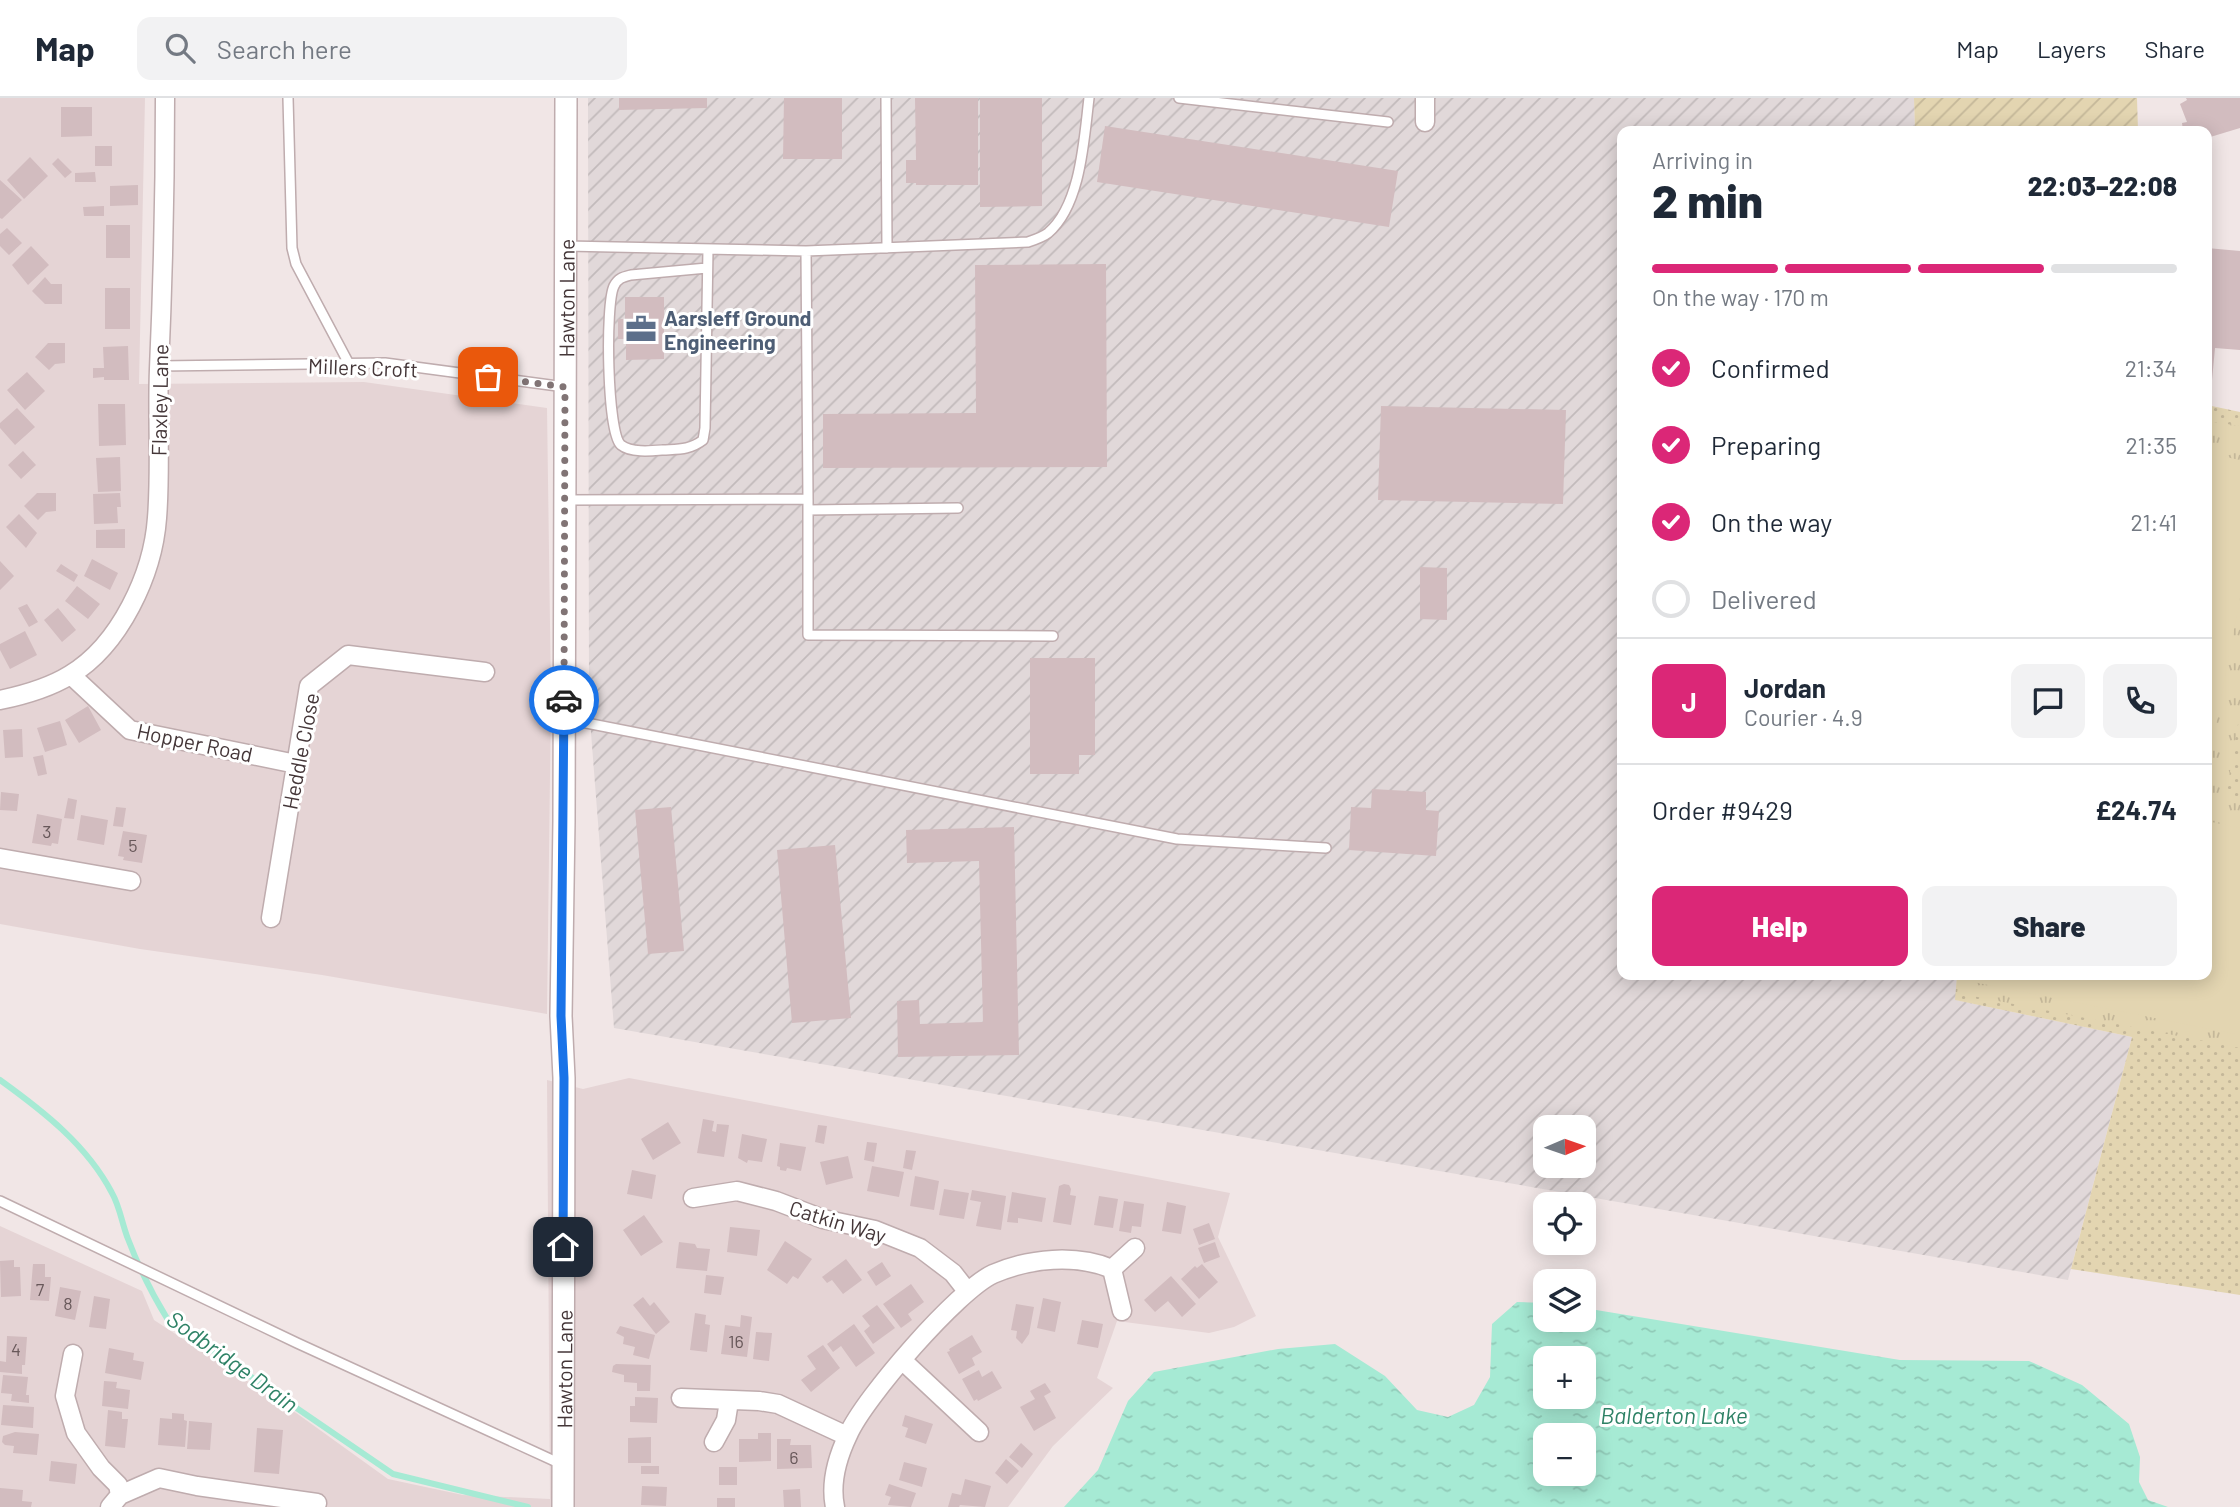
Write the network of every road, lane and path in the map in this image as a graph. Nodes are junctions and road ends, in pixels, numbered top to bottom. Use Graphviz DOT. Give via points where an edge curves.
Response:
graph roads {
  1 [pos="165,98"];
  2 [pos="288,98"];
  3 [pos="566,98"];
  4 [pos="886,98"];
  5 [pos="1089,98"];
  6 [pos="1179,98"];
  7 [pos="1425,98"];
  8 [pos="1388,122"];
  9 [pos="1425,122"];
  10 [pos="565,246"];
  11 [pos="887,248"];
  12 [pos="708,249"];
  13 [pos="806,251"];
  14 [pos="708,268"];
  15 [pos="348,362"];
  16 [pos="159,366"];
  17 [pos="565,387"];
  18 [pos="808,499"];
  19 [pos="565,500"];
  20 [pos="958,508"];
  21 [pos="808,510"];
  22 [pos="1053,636"];
  23 [pos="485,672"];
  24 [pos="71,675"];
  25 [pos="0,699"];
  26 [pos="564,719"];
  27 [pos="296,764"];
  28 [pos="1326,848"];
  29 [pos="0,858"];
  30 [pos="131,881"];
  31 [pos="271,918"];
  32 [pos="693,1198"];
  33 [pos="0,1201"];
  34 [pos="1135,1248"];
  35 [pos="1112,1269"];
  36 [pos="967,1291"];
  37 [pos="1122,1311"];
  38 [pos="73,1353"];
  39 [pos="903,1361"];
  40 [pos="681,1398"];
  41 [pos="729,1401"];
  42 [pos="979,1432"];
  43 [pos="847,1436"];
  44 [pos="714,1442"];
  45 [pos="563,1465"];
  46 [pos="115,1501"];
  47 [pos="317,1503"];
  48 [pos="563,1507"];
  49 [pos="835,1507"];
  1 -- 16 [label="street, Flaxley Lane"];
  2 -- 15 [label="lane" via="292,248"];
  3 -- 10 [label="street, Hawton Lane"];
  4 -- 11 [label="lane"];
  5 -- 11 [label="lane" via="1076,183 1064,214 1047,234 1028,242"];
  6 -- 8 [label="lane"];
  7 -- 9 [label="street"];
  10 -- 12 [label="lane"];
  10 -- 17 [label="street, Hawton Lane"];
  11 -- 13 [label="lane"];
  12 -- 13 [label="lane"];
  12 -- 14 [label="lane"];
  13 -- 18 [label="lane"];
  14 -- 14 [label="lane" via="703,440 693,448 680,449 621,446 611,409 608,321 613,287 619,278 631,275"];
  15 -- 16 [label="lane, Millers Croft"];
  15 -- 17 [label="lane, Millers Croft"];
  16 -- 24 [label="street, Flaxley Lane" via="154,543 133,603 116,631"];
  17 -- 19 [label="street, Hawton Lane"];
  18 -- 19 [label="lane"];
  18 -- 21 [label="lane"];
  19 -- 26 [label="street, Hawton Lane"];
  20 -- 21 [label="lane"];
  21 -- 22 [label="lane" via="808,635"];
  23 -- 27 [label="street, Heddle Close" via="348,655 309,686"];
  24 -- 25 [label="street, Flaxley Lane"];
  24 -- 27 [label="street, Hopper Road" via="130,730"];
  26 -- 28 [label="lane" via="1177,839"];
  26 -- 45 [label="street, Hawton Lane"];
  27 -- 31 [label="street, Heddle Close"];
  29 -- 30 [label="street"];
  32 -- 36 [label="street, Catkin Way" via="737,1191 823,1219 875,1230 920,1248 953,1273"];
  33 -- 45 [label="lane"];
  34 -- 35 [label="street"];
  35 -- 36 [label="street" via="1094,1262 1059,1259 993,1275"];
  35 -- 37 [label="street"];
  36 -- 39 [label="street"];
  38 -- 46 [label="street" via="65,1396 76,1433 118,1485"];
  39 -- 42 [label="street"];
  39 -- 43 [label="street" via="864,1407"];
  40 -- 41 [label="street"];
  41 -- 43 [label="street" via="778,1404"];
  41 -- 44 [label="street" via="726,1420"];
  43 -- 49 [label="street" via="834,1479"];
  45 -- 48 [label="street, Hawton Lane"];
  46 -- 47 [label="street" via="159,1478"];
}
